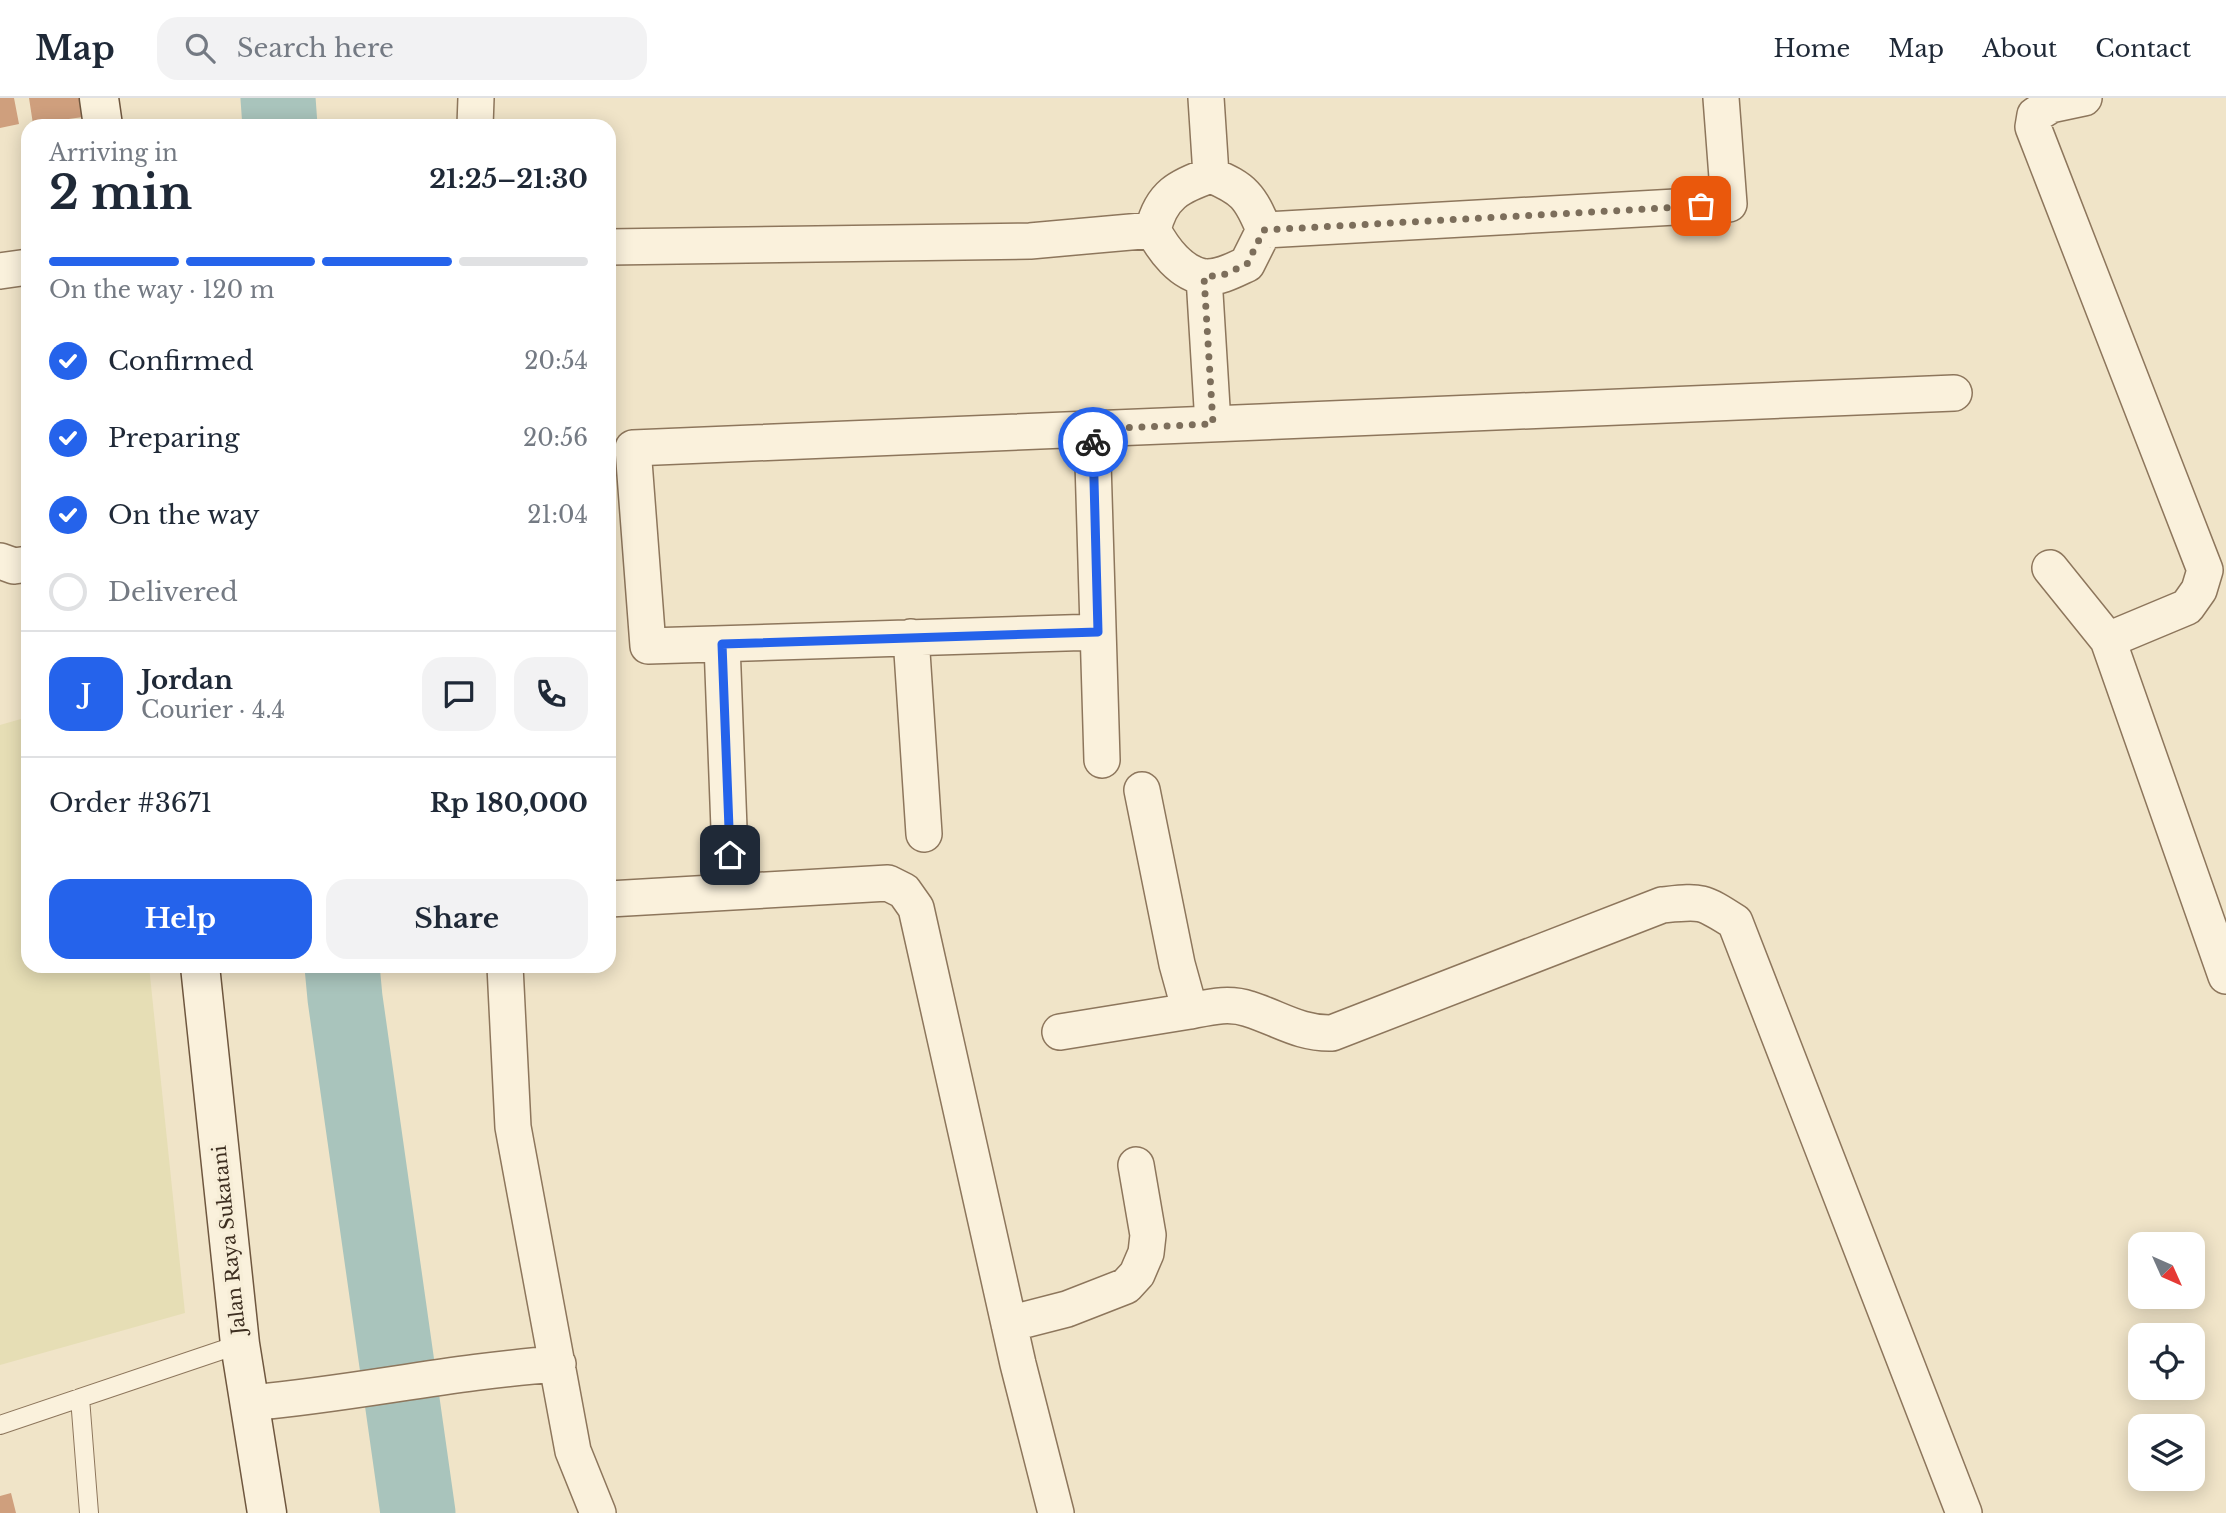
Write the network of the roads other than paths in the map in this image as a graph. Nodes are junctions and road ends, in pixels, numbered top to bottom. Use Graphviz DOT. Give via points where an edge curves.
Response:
graph roads {
  1 [pos="99,98"];
  2 [pos="476,98"];
  3 [pos="1206,98"];
  4 [pos="1721,98"];
  5 [pos="2084,98"];
  6 [pos="102,119"];
  7 [pos="475,119"];
  8 [pos="1211,175"];
  9 [pos="1153,230"];
  10 [pos="1264,230"];
  11 [pos="616,247"];
  12 [pos="21,268"];
  13 [pos="0,271"];
  14 [pos="1204,277"];
  15 [pos="1954,393"];
  16 [pos="1213,424"];
  17 [pos="1092,429"];
  18 [pos="0,561"];
  19 [pos="21,565"];
  20 [pos="2050,568"];
  21 [pos="1098,632"];
  22 [pos="911,638"];
  23 [pos="2108,640"];
  24 [pos="722,644"];
  25 [pos="1102,760"];
  26 [pos="1142,790"];
  27 [pos="925,834"];
  28 [pos="730,855"];
  29 [pos="616,899"];
  30 [pos="201,973"];
  31 [pos="505,973"];
  32 [pos="2226,976"];
  33 [pos="1190,1011"];
  34 [pos="1060,1032"];
  35 [pos="1136,1165"];
  36 [pos="1009,1324"];
  37 [pos="240,1344"];
  38 [pos="558,1364"];
  39 [pos="80,1398"];
  40 [pos="250,1403"];
  41 [pos="0,1425"];
  42 [pos="89,1513"];
  43 [pos="267,1513"];
  44 [pos="598,1513"];
  45 [pos="1056,1513"];
  46 [pos="1964,1513"];
  1 -- 6 [label="main road"];
  2 -- 7 [label="street"];
  3 -- 8 [label="street"];
  4 -- 10 [label="street" via="1729,204"];
  5 -- 23 [label="street" via="2051,105 2035,115 2033,128 2205,570 2187,607"];
  8 -- 9 [label="street" via="1182,185 1157,211"];
  8 -- 10 [label="street" via="1236,186 1254,205"];
  9 -- 11 [label="street" via="1030,241"];
  9 -- 14 [label="street" via="1172,258"];
  10 -- 14 [label="street" via="1247,264 1223,275"];
  12 -- 13 [label="street"];
  14 -- 16 [label="street"];
  15 -- 16 [label="street"];
  16 -- 17 [label="street"];
  17 -- 21 [label="street"];
  17 -- 24 [label="street" via="633,448 649,646"];
  18 -- 19 [label="street"];
  20 -- 23 [label="street"];
  21 -- 22 [label="street"];
  21 -- 25 [label="street"];
  22 -- 24 [label="street"];
  22 -- 27 [label="street"];
  23 -- 32 [label="street"];
  24 -- 28 [label="street"];
  26 -- 33 [label="street"];
  29 -- 36 [label="street" via="888,883 904,891 916,908"];
  30 -- 37 [label="main road, Jalan Raya Sukatani"];
  31 -- 38 [label="street" via="513,1127"];
  33 -- 34 [label="street"];
  33 -- 46 [label="street" via="1223,1004 1247,1008 1296,1029 1332,1033 1662,905 1696,901 1709,905 1735,922"];
  35 -- 36 [label="street" via="1148,1235 1136,1274 1126,1286 1067,1309"];
  36 -- 45 [label="street"];
  37 -- 39 [label="lane"];
  37 -- 40 [label="main road, Jalan Raya Sukatani"];
  38 -- 40 [label="street"];
  38 -- 44 [label="street" via="573,1451"];
  39 -- 41 [label="lane"];
  39 -- 42 [label="lane"];
  40 -- 43 [label="main road, Jalan Raya Sukatani"];
}
